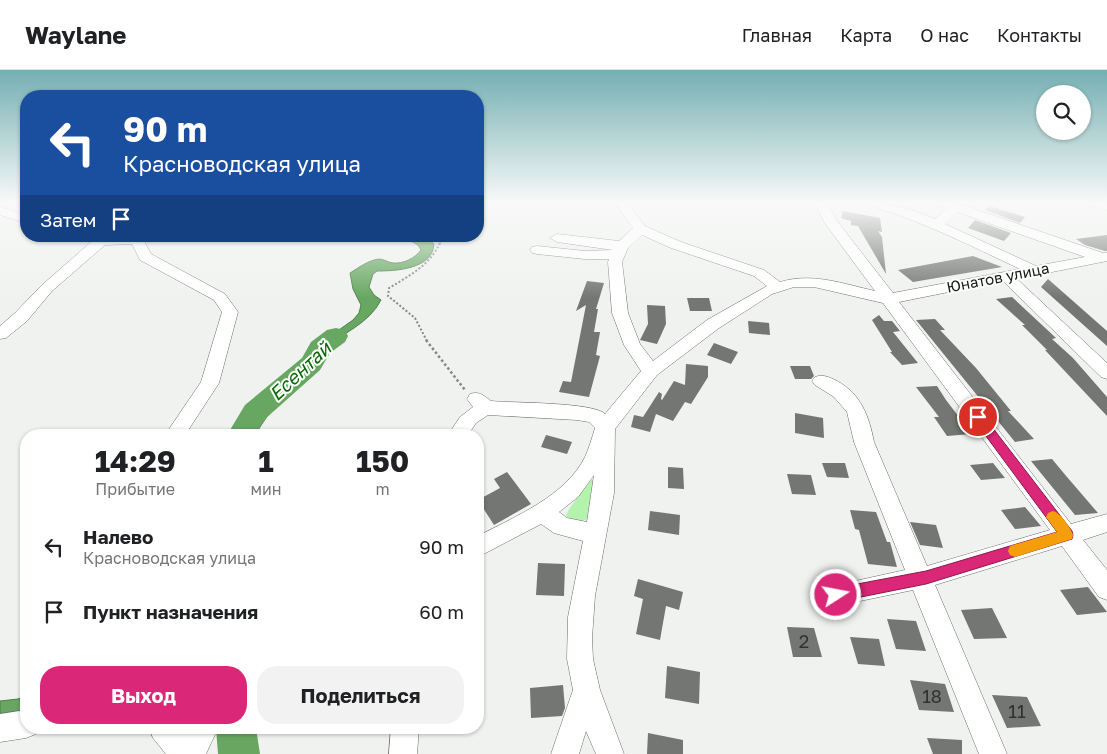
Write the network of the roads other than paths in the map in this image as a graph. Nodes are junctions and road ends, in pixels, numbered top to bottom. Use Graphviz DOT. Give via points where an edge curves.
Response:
graph roads {
  1 [pos="635,235"];
  2 [pos="652,235"];
  3 [pos="841,235"];
  4 [pos="958,235"];
  5 [pos="1038,235"];
  6 [pos="557,238"];
  7 [pos="90,242"];
  8 [pos="138,242"];
  9 [pos="537,250"];
  10 [pos="621,250"];
  11 [pos="1106,258"];
  12 [pos="1035,271"];
  13 [pos="1006,276"];
  14 [pos="776,286"];
  15 [pos="888,299"];
  16 [pos="0,334"];
  17 [pos="651,372"];
  18 [pos="1107,373"];
  19 [pos="821,381"];
  20 [pos="605,427"];
  21 [pos="178,429"];
  22 [pos="461,429"];
  23 [pos="542,513"];
  24 [pos="1107,523"];
  25 [pos="595,534"];
  26 [pos="1067,535"];
  27 [pos="484,544"];
  28 [pos="919,578"];
  29 [pos="1107,589"];
  30 [pos="836,595"];
  31 [pos="587,688"];
  32 [pos="20,725"];
  33 [pos="0,728"];
  34 [pos="169,734"];
  35 [pos="201,734"];
  36 [pos="405,734"];
  37 [pos="184,754"];
  38 [pos="191,754"];
  39 [pos="403,754"];
  40 [pos="565,754"];
  41 [pos="610,754"];
  42 [pos="993,754"];
  1 -- 10 [label="street"];
  2 -- 14 [label="lane" via="759,273"];
  3 -- 15 [label="street"];
  4 -- 12 [label="street"];
  5 -- 11 [label="street"];
  6 -- 10 [label="street"];
  7 -- 16 [label="street" via="21,317"];
  8 -- 21 [label="street" via="145,257 220,297 230,312 210,383"];
  9 -- 10 [label="street" via="585,255"];
  10 -- 17 [label="street" via="615,262 620,313 632,346"];
  11 -- 12 [label="street, Юнатов улица"];
  12 -- 13 [label="street, Юнатов улица"];
  13 -- 15 [label="street, Юнатов улица"];
  13 -- 18 [label="street"];
  14 -- 15 [label="street" via="814,282"];
  14 -- 17 [label="street" via="713,324"];
  15 -- 26 [label="street"];
  17 -- 20 [label="street"];
  19 -- 28 [label="street" via="840,390 855,408 864,442"];
  20 -- 22 [label="street" via="595,416 577,412 481,404"];
  20 -- 23 [label="street" via="593,462 571,491"];
  20 -- 25 [label="street" via="603,491"];
  23 -- 25 [label="street" via="562,526"];
  23 -- 27 [label="street"];
  24 -- 26 [label="street"];
  25 -- 31 [label="street" via="579,634 580,660"];
  26 -- 28 [label="street"];
  26 -- 29 [label="street"];
  28 -- 30 [label="street"];
  28 -- 42 [label="street"];
  31 -- 40 [label="street"];
  31 -- 41 [label="street"];
  32 -- 33 [label="lane"];
  34 -- 37 [label="street"];
  35 -- 38 [label="street"];
  36 -- 39 [label="street"];
}
